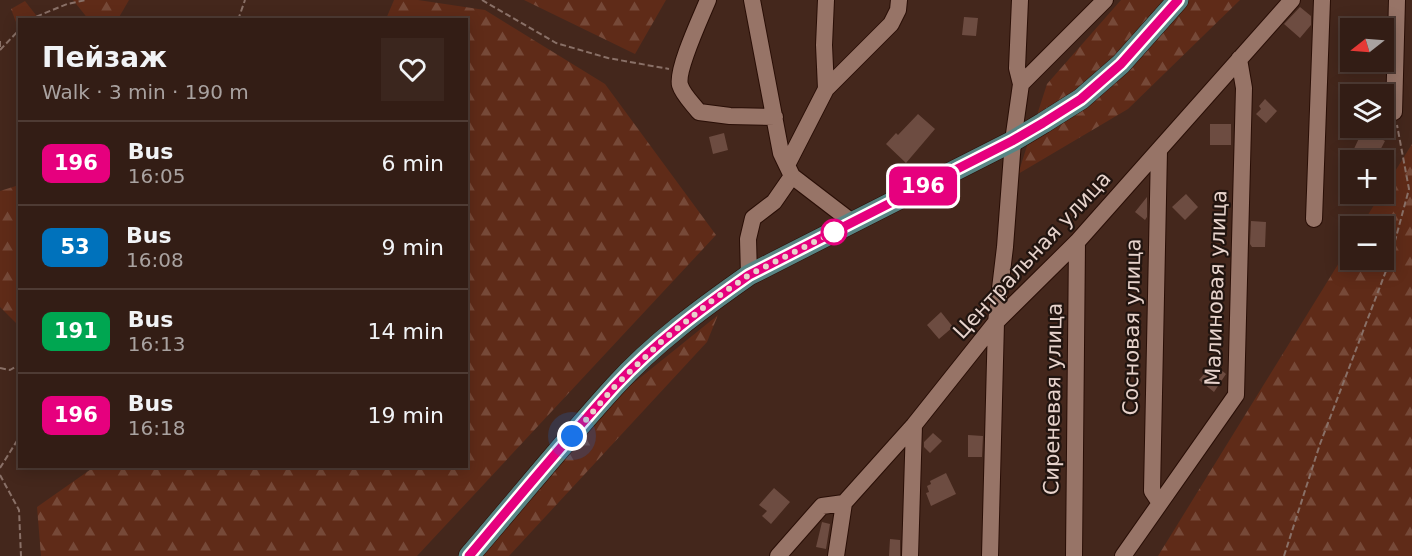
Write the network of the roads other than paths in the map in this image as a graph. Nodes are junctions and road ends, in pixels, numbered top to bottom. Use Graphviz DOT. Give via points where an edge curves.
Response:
graph roads {
  1 [pos="708,0"];
  2 [pos="752,0"];
  3 [pos="826,0"];
  4 [pos="899,0"];
  5 [pos="1020,0"];
  6 [pos="1105,0"];
  7 [pos="1178,0"];
  8 [pos="1292,0"];
  9 [pos="1322,0"];
  10 [pos="1397,0"];
  11 [pos="1239,59"];
  12 [pos="1021,84"];
  13 [pos="826,89"];
  14 [pos="1394,112"];
  15 [pos="775,117"];
  16 [pos="1012,141"];
  17 [pos="1159,150"];
  18 [pos="789,171"];
  19 [pos="1314,219"];
  20 [pos="852,222"];
  21 [pos="1077,242"];
  22 [pos="749,275"];
  23 [pos="996,322"];
  24 [pos="914,425"];
  25 [pos="844,503"];
  26 [pos="1160,503"];
  27 [pos="469,556"];
  28 [pos="778,556"];
  29 [pos="836,556"];
  30 [pos="910,556"];
  31 [pos="990,556"];
  32 [pos="1074,556"];
  33 [pos="1123,556"];
  1 -- 15 [label="street" via="680,71 680,85 699,112"];
  2 -- 15 [label="street"];
  3 -- 13 [label="street"];
  4 -- 13 [label="street" via="891,24"];
  5 -- 12 [label="street" via="1017,68"];
  6 -- 12 [label="street"];
  7 -- 16 [label="main road" via="1121,64 1081,99"];
  8 -- 11 [label="street, Центральная улица"];
  9 -- 19 [label="street"];
  10 -- 14 [label="street"];
  11 -- 17 [label="street, Центральная улица"];
  11 -- 26 [label="street, Малиновая улица" via="1244,88 1236,395"];
  12 -- 16 [label="street"];
  13 -- 18 [label="street"];
  15 -- 18 [label="street" via="781,153"];
  16 -- 20 [label="main road"];
  16 -- 23 [label="street"];
  17 -- 21 [label="street, Центральная улица"];
  17 -- 26 [label="street, Сосновая улица" via="1152,491"];
  18 -- 20 [label="street"];
  18 -- 22 [label="street" via="774,202 753,218 748,239"];
  20 -- 22 [label="main road"];
  21 -- 23 [label="street, Центральная улица"];
  21 -- 32 [label="street, Сиреневая улица"];
  22 -- 27 [label="main road" via="663,340 616,385"];
  23 -- 24 [label="street, Центральная улица"];
  23 -- 31 [label="street"];
  24 -- 25 [label="street, Центральная улица"];
  24 -- 30 [label="street"];
  25 -- 28 [label="street" via="822,506"];
  25 -- 29 [label="street"];
  26 -- 33 [label="street, Малиновая улица"];
}
